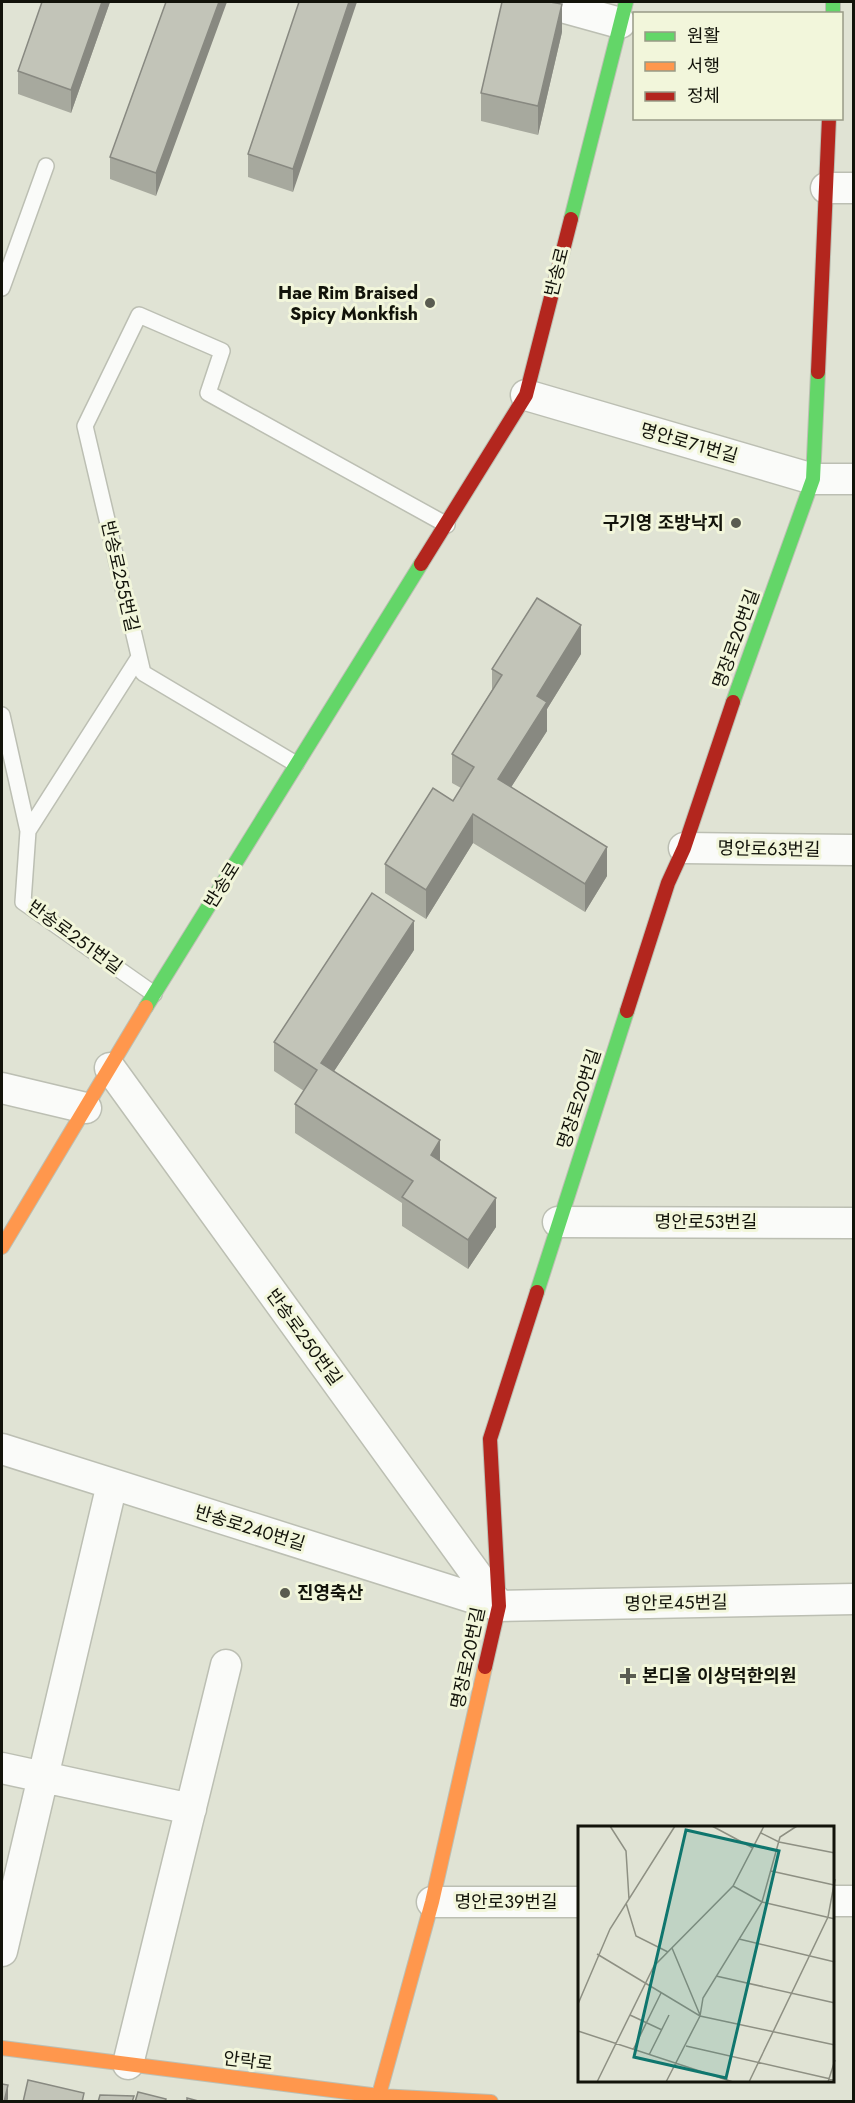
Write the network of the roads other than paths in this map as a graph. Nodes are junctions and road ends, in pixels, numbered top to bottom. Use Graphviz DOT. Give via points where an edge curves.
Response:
graph roads {
  1 [pos="544,2"];
  2 [pos="623,12"];
  3 [pos="829,120"];
  4 [pos="46,166"];
  5 [pos="840,188"];
  6 [pos="2,288"];
  7 [pos="526,395"];
  8 [pos="813,479"];
  9 [pos="854,479"];
  10 [pos="447,525"];
  11 [pos="139,657"];
  12 [pos="2,715"];
  13 [pos="296,764"];
  14 [pos="27,831"];
  15 [pos="684,848"];
  16 [pos="854,850"];
  17 [pos="154,994"];
  18 [pos="110,1068"];
  19 [pos="2,1088"];
  20 [pos="86,1108"];
  21 [pos="558,1222"];
  22 [pos="854,1222"];
  23 [pos="2,1246"];
  24 [pos="2,1449"];
  25 [pos="112,1484"];
  26 [pos="854,1599"];
  27 [pos="499,1606"];
  28 [pos="226,1665"];
  29 [pos="2,1768"];
  30 [pos="42,1777"];
  31 [pos="191,1809"];
  32 [pos="834,1901"];
  33 [pos="854,1901"];
  34 [pos="432,1902"];
  35 [pos="578,1902"];
  36 [pos="2,1951"];
  37 [pos="2,2048"];
  38 [pos="128,2064"];
  39 [pos="378,2099"];
  40 [pos="490,2102"];
  1 -- 2 [label="street"];
  2 -- 7 [label="street, 반송로"];
  3 -- 5 [label="street, 명장로20번길"];
  4 -- 6 [label="lane"];
  5 -- 8 [label="street, 명장로20번길"];
  7 -- 8 [label="street, 명안로71번길"];
  7 -- 10 [label="street, 반송로"];
  8 -- 9 [label="street, 명안로71번길"];
  8 -- 15 [label="street, 명장로20번길"];
  10 -- 11 [label="lane, 반송로255번길" via="208,393 222,351 139,315 85,426"];
  10 -- 13 [label="street, 반송로"];
  11 -- 13 [label="lane, 반송로255번길" via="143,673"];
  11 -- 14 [label="lane, 반송로251번길"];
  12 -- 14 [label="lane, 반송로251번길"];
  13 -- 17 [label="street, 반송로"];
  14 -- 17 [label="lane, 반송로251번길" via="23,902"];
  15 -- 16 [label="street, 명안로63번길"];
  15 -- 21 [label="street, 명장로20번길" via="668,883"];
  17 -- 18 [label="street, 반송로"];
  18 -- 20 [label="street, 반송로"];
  18 -- 27 [label="street, 반송로250번길"];
  19 -- 20 [label="street"];
  20 -- 23 [label="street, 반송로"];
  21 -- 22 [label="street, 명안로53번길"];
  21 -- 27 [label="street, 명장로20번길" via="490,1439"];
  24 -- 25 [label="street, 반송로240번길"];
  25 -- 27 [label="street, 반송로240번길"];
  25 -- 30 [label="street"];
  26 -- 27 [label="street, 명안로45번길"];
  27 -- 34 [label="street, 명장로20번길"];
  28 -- 31 [label="street"];
  29 -- 30 [label="street"];
  30 -- 31 [label="street"];
  30 -- 36 [label="street"];
  31 -- 38 [label="street"];
  32 -- 33 [label="street"];
  34 -- 35 [label="street, 명안로39번길"];
  34 -- 39 [label="street, 명장로20번길"];
  37 -- 38 [label="street, 안락로"];
  38 -- 39 [label="street, 안락로"];
  39 -- 40 [label="street, 안락로"];
}
